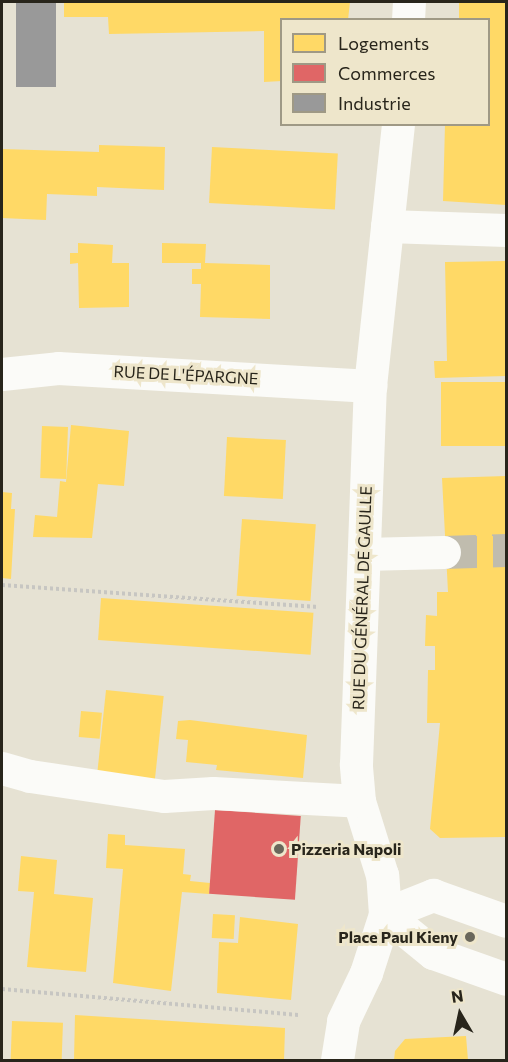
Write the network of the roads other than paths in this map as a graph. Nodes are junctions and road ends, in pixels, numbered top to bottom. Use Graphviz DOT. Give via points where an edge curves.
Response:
graph roads {
  1 [pos="409,2"];
  2 [pos="408,18"];
  3 [pos="398,126"];
  4 [pos="387,226"];
  5 [pos="507,230"];
  6 [pos="2,374"];
  7 [pos="370,386"];
  8 [pos="444,552"];
  9 [pos="364,554"];
  10 [pos="2,768"];
  11 [pos="359,801"];
  12 [pos="385,914"];
  13 [pos="507,921"];
  14 [pos="507,979"];
  15 [pos="337,1060"];
  1 -- 2 [label="street"];
  3 -- 4 [label="street, RUE DU GÉNÉRAL DE GAULLE"];
  4 -- 5 [label="street"];
  4 -- 7 [label="street, RUE DU GÉNÉRAL DE GAULLE"];
  6 -- 7 [label="street, RUE DE L'ÉPARGNE" via="58,368"];
  7 -- 9 [label="street, RUE DU GÉNÉRAL DE GAULLE"];
  8 -- 9 [label="street"];
  9 -- 11 [label="street, RUE DU GÉNÉRAL DE GAULLE" via="356,764"];
  10 -- 11 [label="street" via="30,776 164,796 213,794"];
  11 -- 12 [label="street, RUE DU GÉNÉRAL DE GAULLE" via="382,875"];
  12 -- 13 [label="street" via="433,895"];
  12 -- 14 [label="street" via="433,953"];
  12 -- 15 [label="street, RUE DU GÉNÉRAL DE GAULLE" via="366,973 343,1022"];
}
